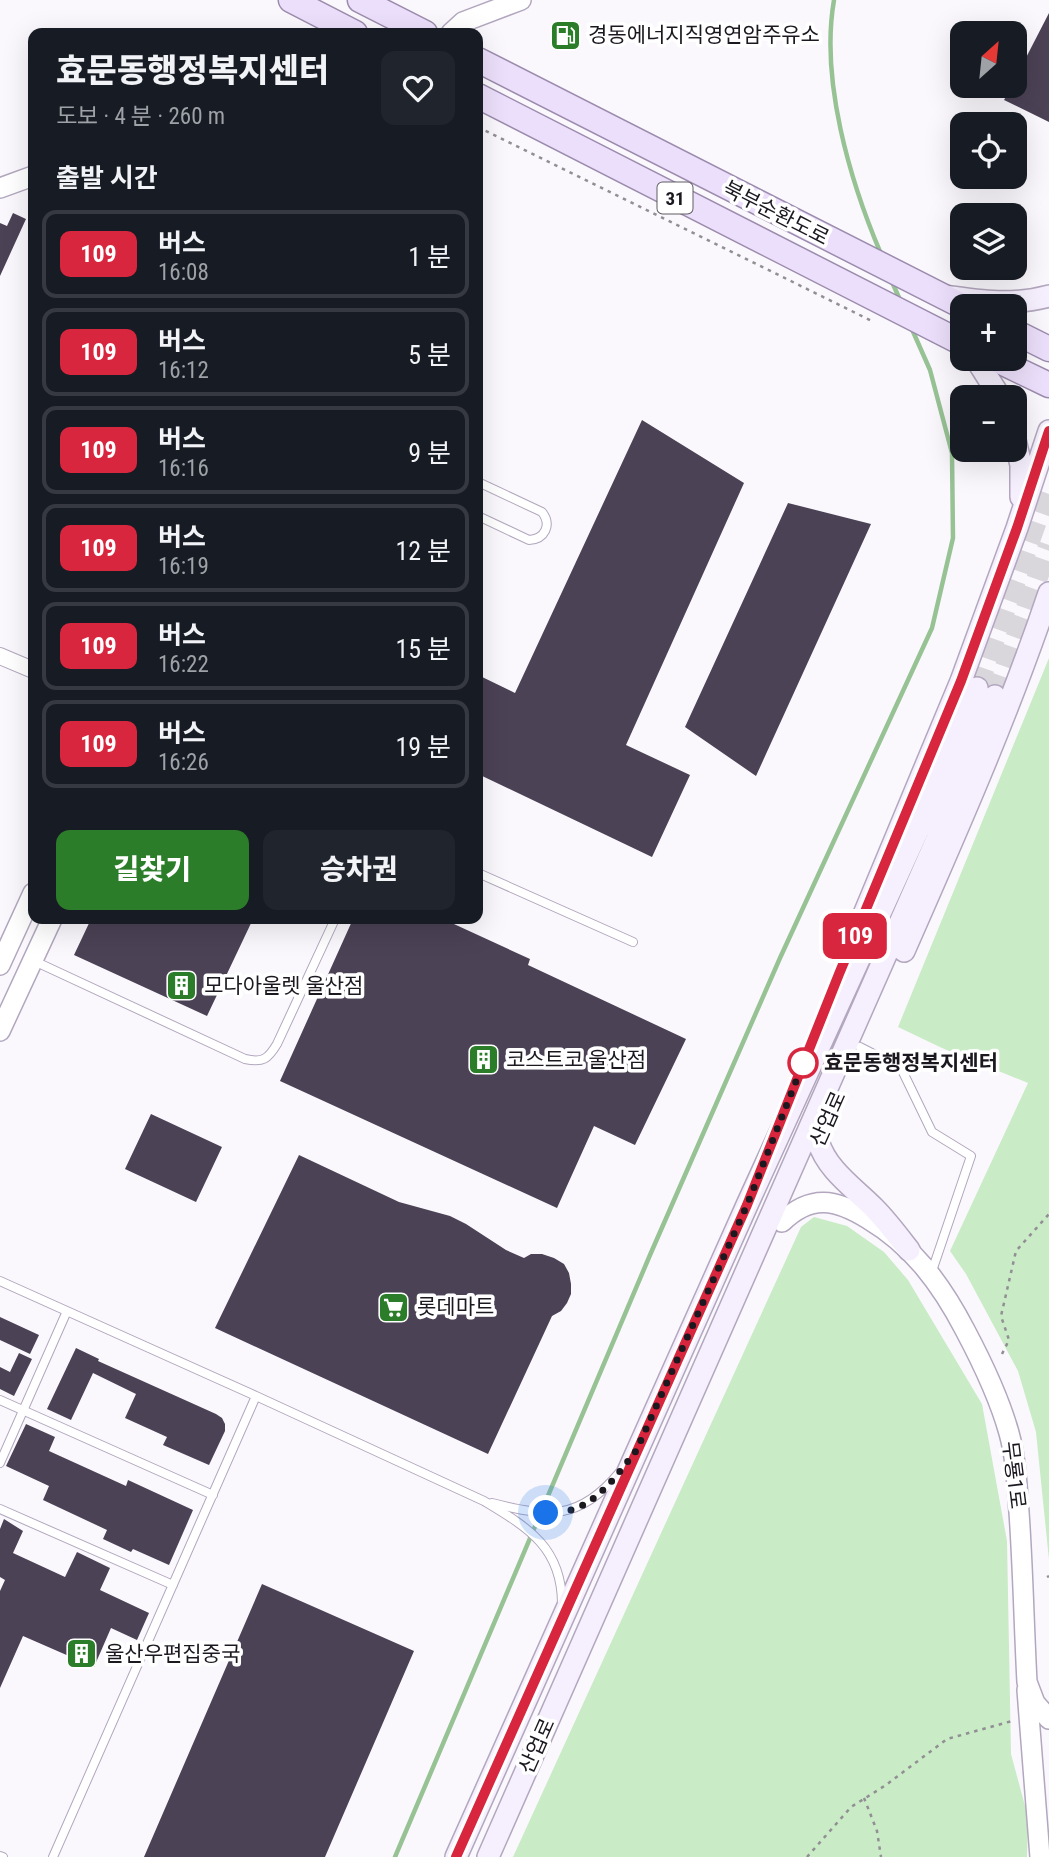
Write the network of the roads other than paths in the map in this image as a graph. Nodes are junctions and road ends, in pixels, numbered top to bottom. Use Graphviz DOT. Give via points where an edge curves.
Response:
graph roads {
  1 [pos="291,0"];
  2 [pos="360,0"];
  3 [pos="521,0"];
  4 [pos="338,28"];
  5 [pos="415,28"];
  6 [pos="456,28"];
  7 [pos="483,63"];
  8 [pos="483,99"];
  9 [pos="28,178"];
  10 [pos="0,188"];
  11 [pos="1049,296"];
  12 [pos="943,297"];
  13 [pos="950,338"];
  14 [pos="1027,338"];
  15 [pos="1049,349"];
  16 [pos="1020,371"];
  17 [pos="1049,385"];
  18 [pos="1049,431"];
  19 [pos="1020,462"];
  20 [pos="483,484"];
  21 [pos="483,518"];
  22 [pos="1017,528"];
  23 [pos="1049,593"];
  24 [pos="1045,619"];
  25 [pos="0,656"];
  26 [pos="28,668"];
  27 [pos="483,875"];
  28 [pos="28,904"];
  29 [pos="50,924"];
  30 [pos="333,924"];
  31 [pos="633,942"];
  32 [pos="33,960"];
  33 [pos="0,965"];
  34 [pos="0,1031"];
  35 [pos="860,1047"];
  36 [pos="818,1141"];
  37 [pos="747,1205"];
  38 [pos="782,1222"];
  39 [pos="909,1250"];
  40 [pos="931,1274"];
  41 [pos="0,1281"];
  42 [pos="67,1311"];
  43 [pos="256,1396"];
  44 [pos="0,1401"];
  45 [pos="23,1411"];
  46 [pos="636,1451"];
  47 [pos="0,1463"];
  48 [pos="213,1495"];
  49 [pos="484,1501"];
  50 [pos="0,1509"];
  51 [pos="173,1586"];
  52 [pos="560,1621"];
  53 [pos="586,1635"];
  54 [pos="1027,1682"];
  55 [pos="1049,1719"];
  56 [pos="1049,1822"];
  57 [pos="52,1857"];
  58 [pos="456,1857"];
  59 [pos="488,1857"];
  60 [pos="1040,1857"];
  1 -- 4 [label="main road"];
  2 -- 5 [label="main road"];
  3 -- 6 [label="street"];
  7 -- 12 [label="main road, 북부순환도로 / 31"];
  8 -- 13 [label="main road, 북부순환도로 / 31"];
  9 -- 10 [label="street"];
  11 -- 12 [label="main road" via="1011,303"];
  14 -- 15 [label="main road"];
  16 -- 17 [label="main road"];
  18 -- 22 [label="main road, 산업로"];
  19 -- 22 [label="main road"];
  20 -- 21 [label="lane" via="542,512 548,527 537,540 529,540"];
  22 -- 37 [label="main road, 산업로" via="961,681"];
  23 -- 24 [label="main road, 산업로"];
  24 -- 35 [label="main road, 산업로"];
  25 -- 26 [label="street"];
  27 -- 31 [label="lane"];
  28 -- 33 [label="street"];
  29 -- 32 [label="street"];
  30 -- 32 [label="lane" via="278,1044 265,1059 256,1061"];
  32 -- 34 [label="street"];
  35 -- 36 [label="main road, 산업로"];
  35 -- 40 [label="lane" via="901,1068 932,1132 971,1156"];
  36 -- 38 [label="main road, 산업로"];
  36 -- 39 [label="main road" via="829,1164"];
  37 -- 46 [label="main road, 산업로"];
  37 -- 53 [label="main road, 산업로" via="986,692 932,851"];
  38 -- 39 [label="street, 무룡1로" via="805,1205 837,1205 879,1225"];
  38 -- 53 [label="main road, 산업로"];
  39 -- 40 [label="street, 무룡1로"];
  40 -- 54 [label="street, 무룡1로" via="974,1346 1009,1433 1017,1476"];
  41 -- 42 [label="lane"];
  42 -- 43 [label="lane"];
  42 -- 45 [label="lane"];
  43 -- 48 [label="lane"];
  43 -- 49 [label="lane"];
  44 -- 45 [label="lane"];
  45 -- 47 [label="lane"];
  45 -- 48 [label="lane"];
  46 -- 49 [label="lane" via="611,1482 580,1507 546,1513"];
  46 -- 52 [label="main road, 산업로"];
  48 -- 51 [label="lane"];
  49 -- 52 [label="lane" via="530,1531 549,1554 561,1588"];
  50 -- 51 [label="lane"];
  51 -- 57 [label="lane"];
  52 -- 58 [label="main road, 산업로"];
  53 -- 59 [label="main road, 산업로"];
  54 -- 55 [label="street, 무룡1로" via="1035,1703"];
  54 -- 60 [label="street"];
  56 -- 60 [label="street"];
}
